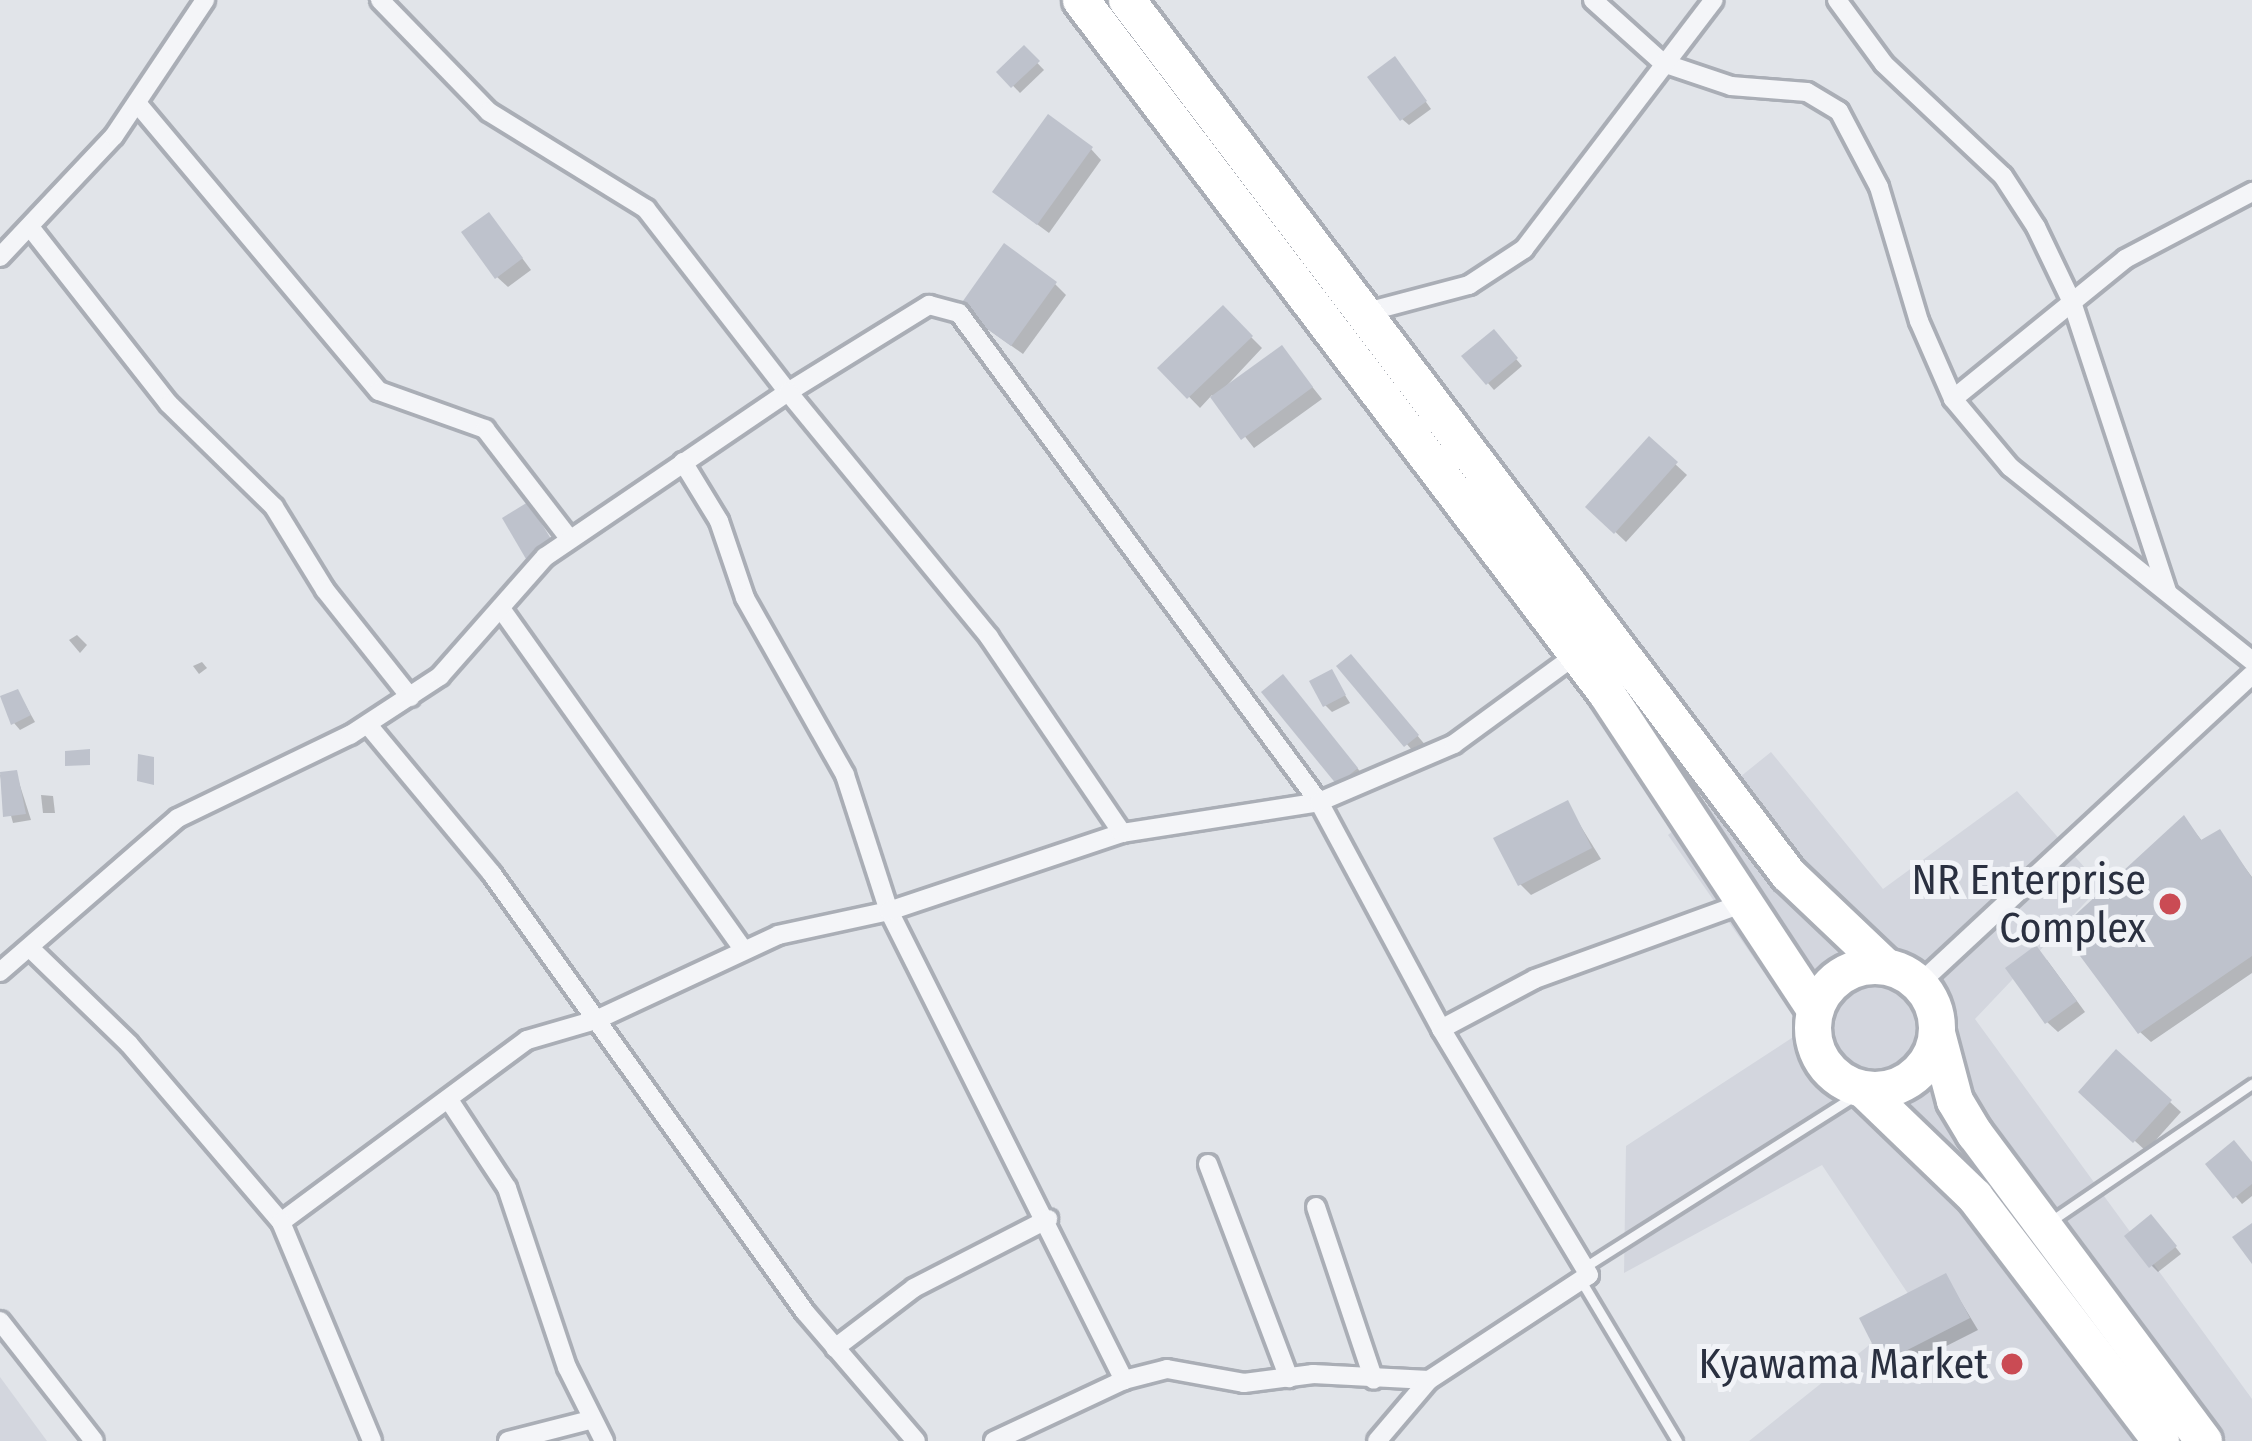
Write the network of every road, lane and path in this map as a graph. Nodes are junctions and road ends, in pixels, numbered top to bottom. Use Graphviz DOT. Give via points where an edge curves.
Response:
graph roads {
  1 [pos="205,0"];
  2 [pos="380,0"];
  3 [pos="1081,0"];
  4 [pos="1126,0"];
  5 [pos="1593,0"];
  6 [pos="1714,0"];
  7 [pos="1838,0"];
  8 [pos="1663,63"];
  9 [pos="137,103"];
  10 [pos="2252,191"];
  11 [pos="30,227"];
  12 [pos="0,257"];
  13 [pos="2072,302"];
  14 [pos="1364,313"];
  15 [pos="788,392"];
  16 [pos="1953,398"];
  17 [pos="683,462"];
  18 [pos="569,538"];
  19 [pos="2167,592"];
  20 [pos="502,610"];
  21 [pos="1577,655"];
  22 [pos="2252,661"];
  23 [pos="2252,675"];
  24 [pos="410,697"];
  25 [pos="368,725"];
  26 [pos="1319,802"];
  27 [pos="1121,832"];
  28 [pos="1749,901"];
  29 [pos="890,911"];
  30 [pos="30,948"];
  31 [pos="742,948"];
  32 [pos="1885,966"];
  33 [pos="2,967"];
  34 [pos="1919,984"];
  35 [pos="1815,1010"];
  36 [pos="596,1020"];
  37 [pos="1441,1029"];
  38 [pos="1937,1034"];
  39 [pos="2252,1084"];
  40 [pos="1864,1090"];
  41 [pos="449,1100"];
  42 [pos="1208,1164"];
  43 [pos="1316,1207"];
  44 [pos="1048,1220"];
  45 [pos="281,1222"];
  46 [pos="2044,1226"];
  47 [pos="1585,1275"];
  48 [pos="0,1321"];
  49 [pos="835,1348"];
  50 [pos="1289,1378"];
  51 [pos="1124,1380"];
  52 [pos="1374,1380"];
  53 [pos="1429,1380"];
  54 [pos="590,1420"];
  55 [pos="94,1441"];
  56 [pos="372,1441"];
  57 [pos="508,1441"];
  58 [pos="604,1441"];
  59 [pos="916,1441"];
  60 [pos="994,1441"];
  61 [pos="1377,1441"];
  62 [pos="1677,1441"];
  63 [pos="2162,1441"];
  64 [pos="2204,1441"];
  1 -- 9 [label="street"];
  2 -- 15 [label="street" via="489,112 646,209"];
  3 -- 21 [label="highway"];
  4 -- 14 [label="highway"];
  5 -- 8 [label="street"];
  6 -- 8 [label="street"];
  7 -- 13 [label="street" via="1884,64 2003,176"];
  8 -- 14 [label="street" via="1589,174 1500,270"];
  8 -- 16 [label="street" via="1731,86 1807,92 1839,111 1879,187 1919,321"];
  9 -- 11 [label="street"];
  9 -- 18 [label="street" via="379,391 485,429"];
  10 -- 13 [label="street" via="2146,247"];
  11 -- 12 [label="street"];
  11 -- 24 [label="street" via="155,389 274,507 326,590"];
  13 -- 16 [label="street"];
  13 -- 19 [label="street"];
  14 -- 32 [label="highway" via="1788,874"];
  15 -- 17 [label="street"];
  15 -- 26 [label="street" via="904,318 950,305 1012,376"];
  15 -- 27 [label="street" via="977,621"];
  16 -- 19 [label="street" via="2010,467"];
  17 -- 18 [label="street"];
  17 -- 29 [label="street" via="719,521 745,598 844,775"];
  18 -- 20 [label="street"];
  19 -- 22 [label="street"];
  20 -- 24 [label="street"];
  20 -- 31 [label="street"];
  21 -- 26 [label="street" via="1454,744"];
  21 -- 28 [label="highway"];
  23 -- 34 [label="street"];
  24 -- 25 [label="street"];
  25 -- 30 [label="street" via="178,818"];
  25 -- 36 [label="street" via="492,874"];
  26 -- 27 [label="street"];
  26 -- 37 [label="street"];
  27 -- 29 [label="street"];
  28 -- 35 [label="highway"];
  28 -- 37 [label="street" via="1535,979"];
  29 -- 31 [label="street"];
  29 -- 44 [label="street"];
  30 -- 33 [label="street"];
  30 -- 45 [label="street" via="129,1045"];
  31 -- 36 [label="street"];
  32 -- 34 [label="highway"];
  32 -- 35 [label="highway" via="1837,979"];
  34 -- 38 [label="highway"];
  35 -- 40 [label="highway" via="1822,1060"];
  36 -- 41 [label="street" via="527,1040"];
  36 -- 49 [label="street"];
  37 -- 47 [label="street"];
  38 -- 40 [label="highway" via="1913,1078"];
  38 -- 46 [label="highway" via="1955,1101"];
  39 -- 46 [label="lane"];
  40 -- 47 [label="lane"];
  40 -- 63 [label="highway" via="1975,1197"];
  41 -- 45 [label="street"];
  41 -- 54 [label="street" via="507,1188"];
  42 -- 50 [label="street"];
  43 -- 52 [label="street"];
  44 -- 49 [label="street" via="914,1288"];
  44 -- 51 [label="street"];
  45 -- 56 [label="street"];
  46 -- 64 [label="highway"];
  47 -- 53 [label="street"];
  47 -- 62 [label="lane"];
  48 -- 55 [label="street"];
  49 -- 59 [label="street"];
  50 -- 51 [label="street" via="1244,1383 1167,1369"];
  50 -- 52 [label="street"];
  51 -- 60 [label="street"];
  52 -- 53 [label="street"];
  53 -- 61 [label="street"];
  54 -- 57 [label="street"];
  54 -- 58 [label="street"];
}
